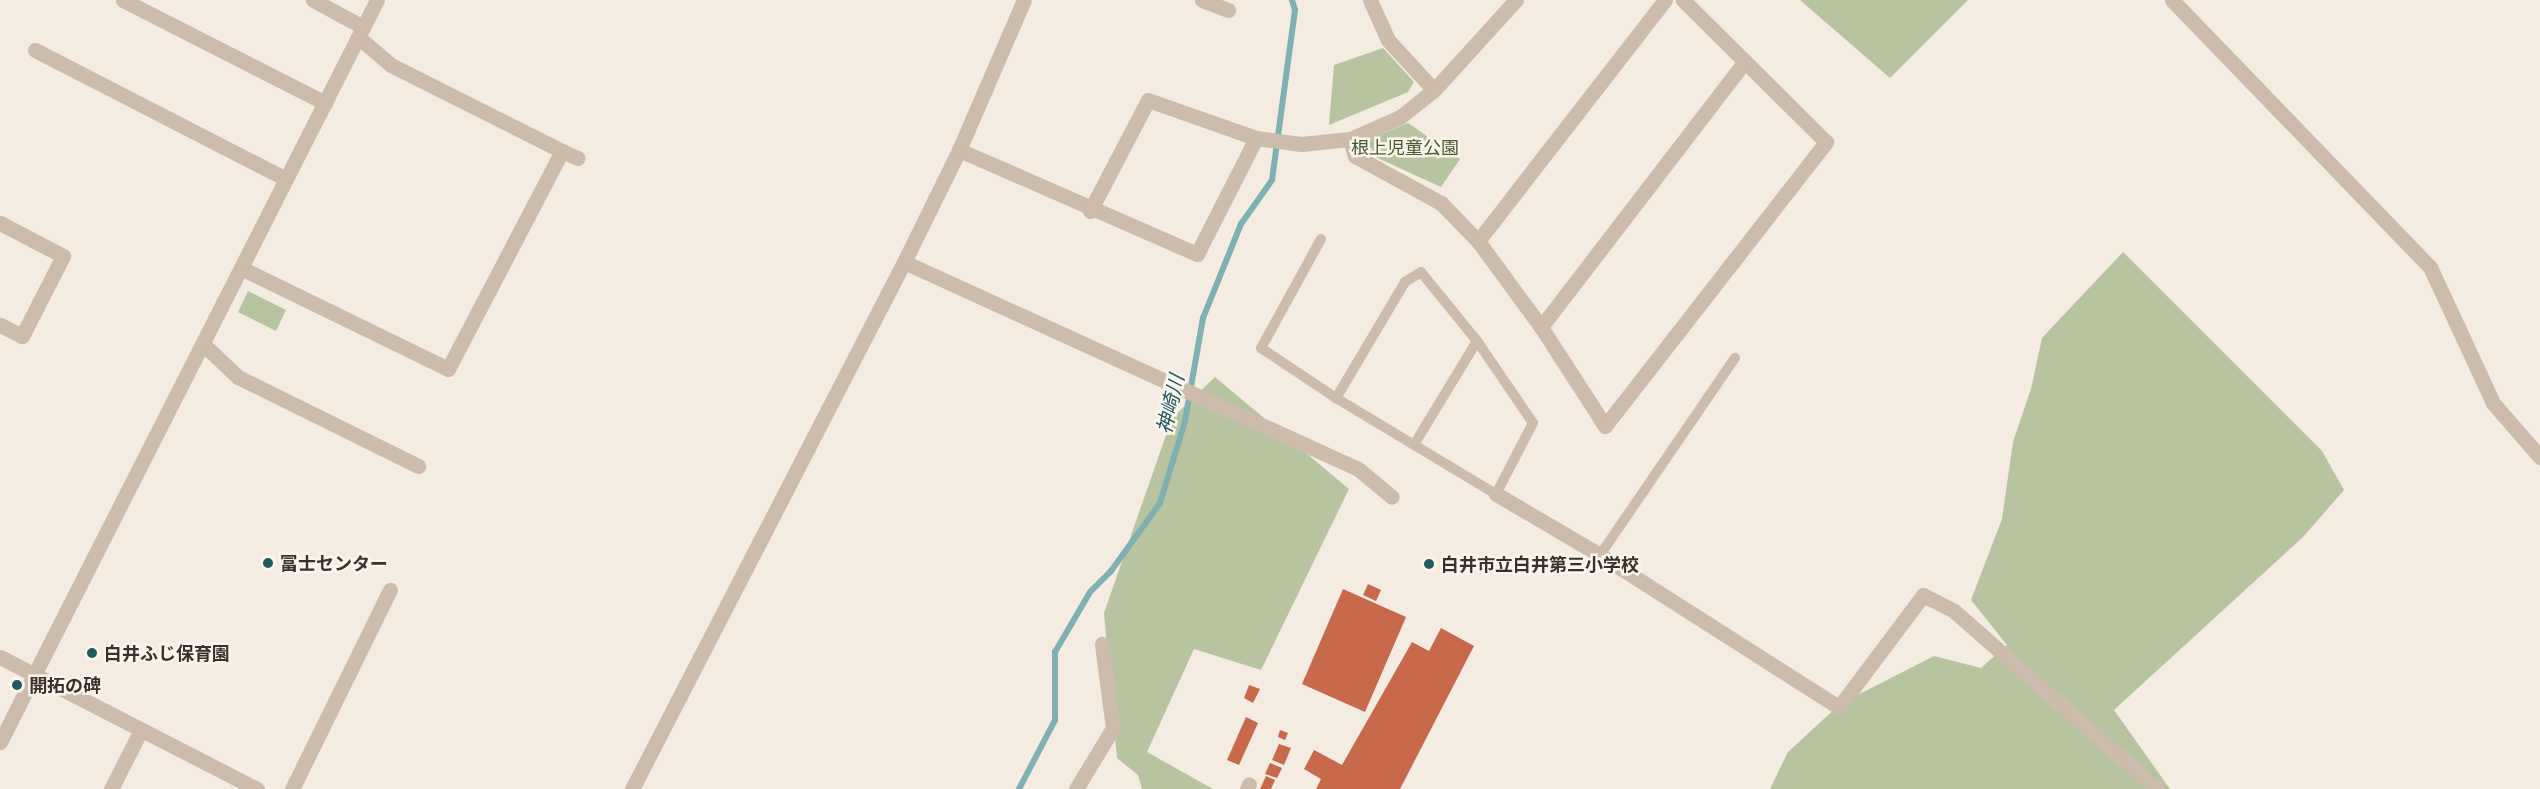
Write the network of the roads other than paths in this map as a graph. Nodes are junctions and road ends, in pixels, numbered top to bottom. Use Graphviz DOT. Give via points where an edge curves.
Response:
graph roads {
  1 [pos="123,0"];
  2 [pos="313,0"];
  3 [pos="377,0"];
  4 [pos="1024,0"];
  5 [pos="1202,0"];
  6 [pos="1370,0"];
  7 [pos="1516,0"];
  8 [pos="1665,0"];
  9 [pos="1683,0"];
  10 [pos="2172,0"];
  11 [pos="1228,10"];
  12 [pos="361,32"];
  13 [pos="35,50"];
  14 [pos="1745,61"];
  15 [pos="1434,90"];
  16 [pos="325,103"];
  17 [pos="1256,138"];
  18 [pos="1350,139"];
  19 [pos="959,150"];
  20 [pos="562,151"];
  21 [pos="578,158"];
  22 [pos="286,179"];
  23 [pos="1090,210"];
  24 [pos="0,223"];
  25 [pos="1321,239"];
  26 [pos="1478,241"];
  27 [pos="904,262"];
  28 [pos="241,268"];
  29 [pos="0,325"];
  30 [pos="1541,327"];
  31 [pos="1477,341"];
  32 [pos="203,344"];
  33 [pos="1735,358"];
  34 [pos="1336,398"];
  35 [pos="1415,443"];
  36 [pos="2540,457"];
  37 [pos="418,466"];
  38 [pos="1496,494"];
  39 [pos="1392,497"];
  40 [pos="1600,555"];
  41 [pos="390,590"];
  42 [pos="1102,644"];
  43 [pos="0,657"];
  44 [pos="35,674"];
  45 [pos="141,730"];
  46 [pos="0,742"];
  47 [pos="251,788"];
  48 [pos="111,789"];
  49 [pos="292,789"];
  50 [pos="632,789"];
  51 [pos="1076,789"];
  52 [pos="2157,789"];
  1 -- 16 [label="street"];
  2 -- 12 [label="street"];
  3 -- 12 [label="street"];
  4 -- 19 [label="street"];
  5 -- 11 [label="street"];
  6 -- 15 [label="street" via="1388,40"];
  7 -- 15 [label="street"];
  8 -- 26 [label="street"];
  9 -- 14 [label="street"];
  10 -- 36 [label="street" via="2430,267 2493,403"];
  12 -- 16 [label="street"];
  12 -- 20 [label="street" via="391,65"];
  13 -- 22 [label="street"];
  14 -- 30 [label="street"];
  14 -- 30 [label="street" via="1826,142 1605,426"];
  15 -- 18 [label="street" via="1400,117"];
  16 -- 22 [label="street"];
  17 -- 18 [label="street" via="1301,144"];
  17 -- 23 [label="street" via="1148,100"];
  17 -- 23 [label="street" via="1197,254"];
  18 -- 26 [label="street" via="1355,156 1441,203"];
  19 -- 23 [label="street"];
  19 -- 27 [label="street"];
  20 -- 21 [label="street"];
  20 -- 28 [label="street" via="448,369"];
  22 -- 28 [label="street"];
  24 -- 29 [label="street" via="63,256 22,336"];
  25 -- 34 [label="lane" via="1261,348"];
  26 -- 30 [label="street"];
  27 -- 39 [label="street" via="1357,468"];
  27 -- 50 [label="street"];
  28 -- 32 [label="street"];
  31 -- 34 [label="lane" via="1421,272 1405,282"];
  31 -- 35 [label="lane"];
  31 -- 38 [label="lane" via="1533,423"];
  32 -- 37 [label="street" via="237,377"];
  32 -- 44 [label="street"];
  33 -- 40 [label="lane"];
  34 -- 35 [label="lane"];
  35 -- 38 [label="lane"];
  38 -- 40 [label="street"];
  40 -- 52 [label="street" via="1839,707 1923,595 1954,611"];
  41 -- 49 [label="street"];
  42 -- 51 [label="street" via="1113,728"];
  43 -- 44 [label="street"];
  44 -- 45 [label="street"];
  44 -- 46 [label="street"];
  45 -- 47 [label="street"];
  45 -- 48 [label="street"];
}
